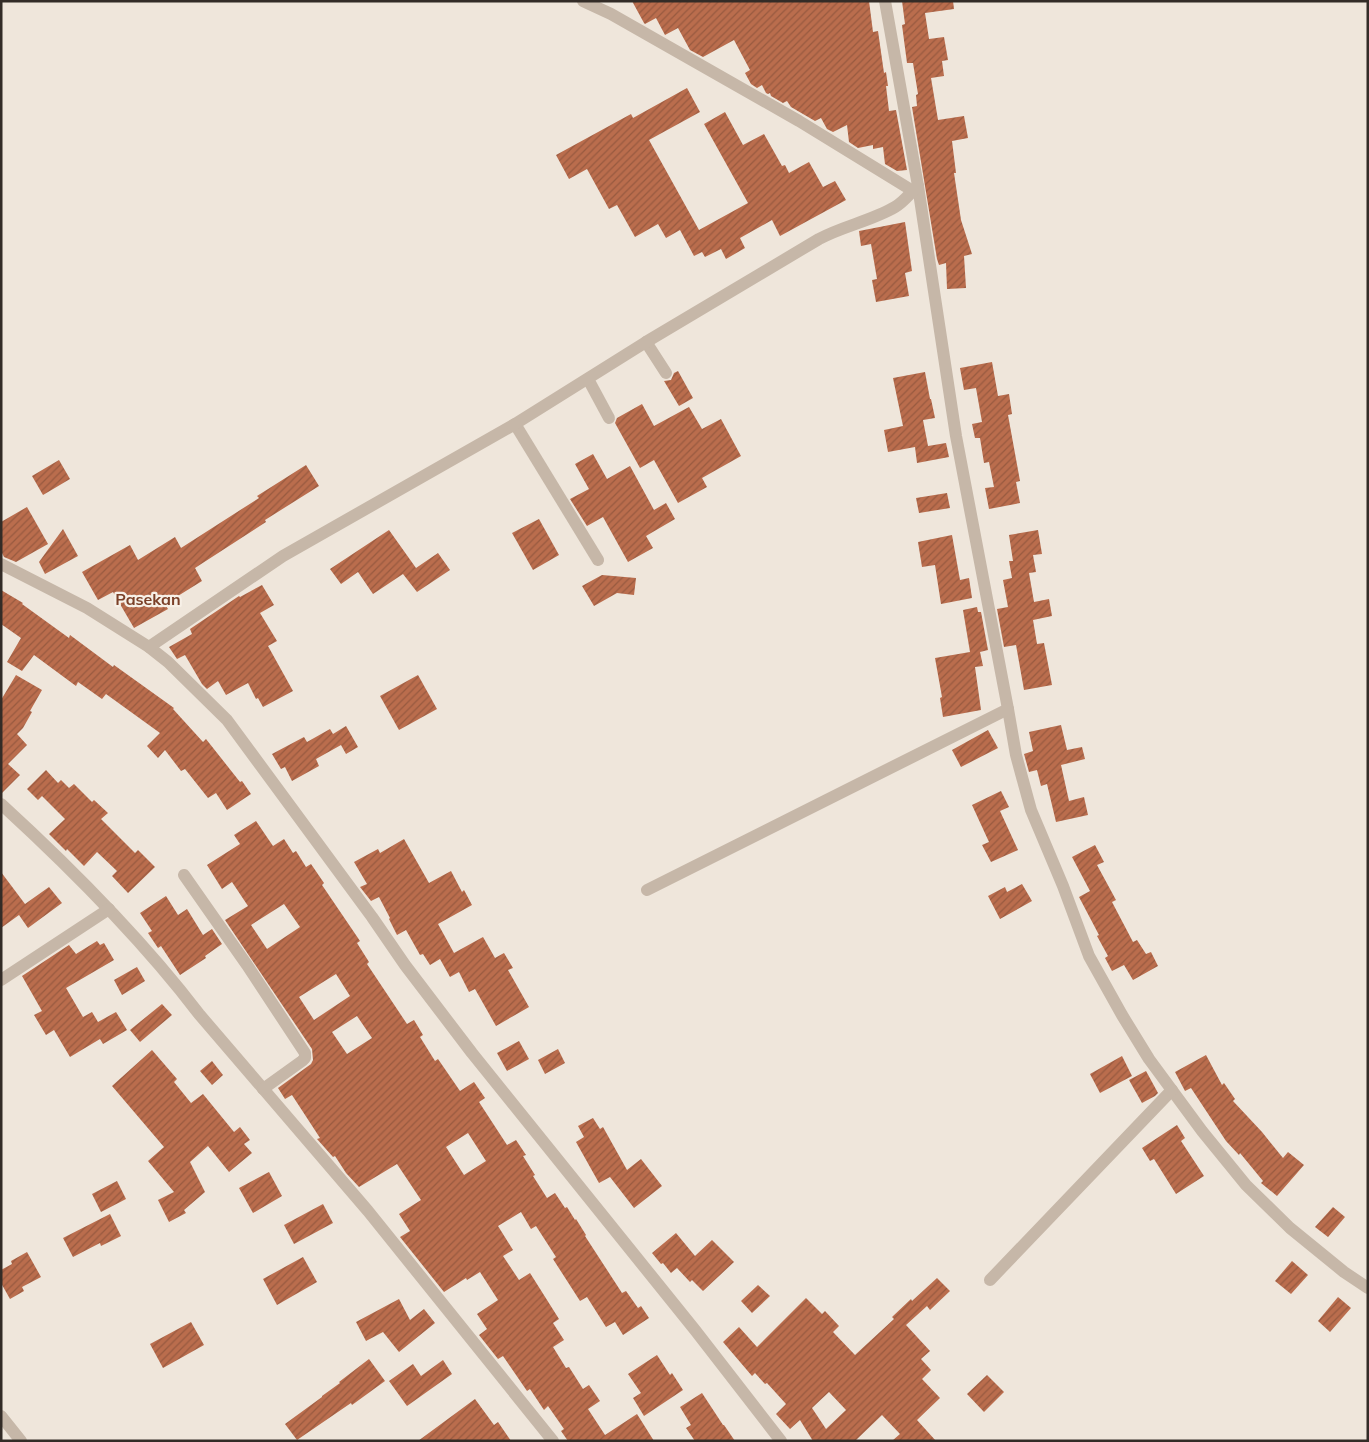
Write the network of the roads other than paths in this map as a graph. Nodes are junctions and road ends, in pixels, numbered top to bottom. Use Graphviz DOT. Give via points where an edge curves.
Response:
graph roads {
  1 [pos="583,1"];
  2 [pos="885,1"];
  3 [pos="915,189"];
  4 [pos="646,342"];
  5 [pos="666,373"];
  6 [pos="588,378"];
  7 [pos="609,418"];
  8 [pos="515,424"];
  9 [pos="598,560"];
  10 [pos="1,564"];
  11 [pos="150,647"];
  12 [pos="1008,709"];
  13 [pos="1,804"];
  14 [pos="184,875"];
  15 [pos="647,890"];
  16 [pos="109,909"];
  17 [pos="1,980"];
  18 [pos="263,1089"];
  19 [pos="1172,1090"];
  20 [pos="990,1280"];
  21 [pos="1368,1288"];
  22 [pos="1,1416"];
  23 [pos="21,1441"];
  24 [pos="553,1441"];
  25 [pos="781,1441"];
  1 -- 3 [label="street"];
  2 -- 3 [label="street"];
  3 -- 4 [label="street" via="895,207 826,236"];
  3 -- 12 [label="street" via="956,436"];
  4 -- 5 [label="street"];
  4 -- 6 [label="street"];
  6 -- 7 [label="street"];
  6 -- 8 [label="street"];
  8 -- 9 [label="street"];
  8 -- 11 [label="street" via="283,556"];
  10 -- 11 [label="street" via="87,608"];
  11 -- 25 [label="street" via="227,720 472,1053"];
  12 -- 15 [label="street"];
  12 -- 19 [label="street" via="1030,810 1089,956 1148,1058"];
  13 -- 16 [label="street"];
  14 -- 18 [label="street" via="305,1053 302,1061"];
  16 -- 17 [label="street"];
  16 -- 18 [label="street"];
  18 -- 24 [label="street" via="368,1211"];
  19 -- 20 [label="street"];
  19 -- 21 [label="street" via="1246,1185 1290,1228"];
  22 -- 23 [label="street"];
}
